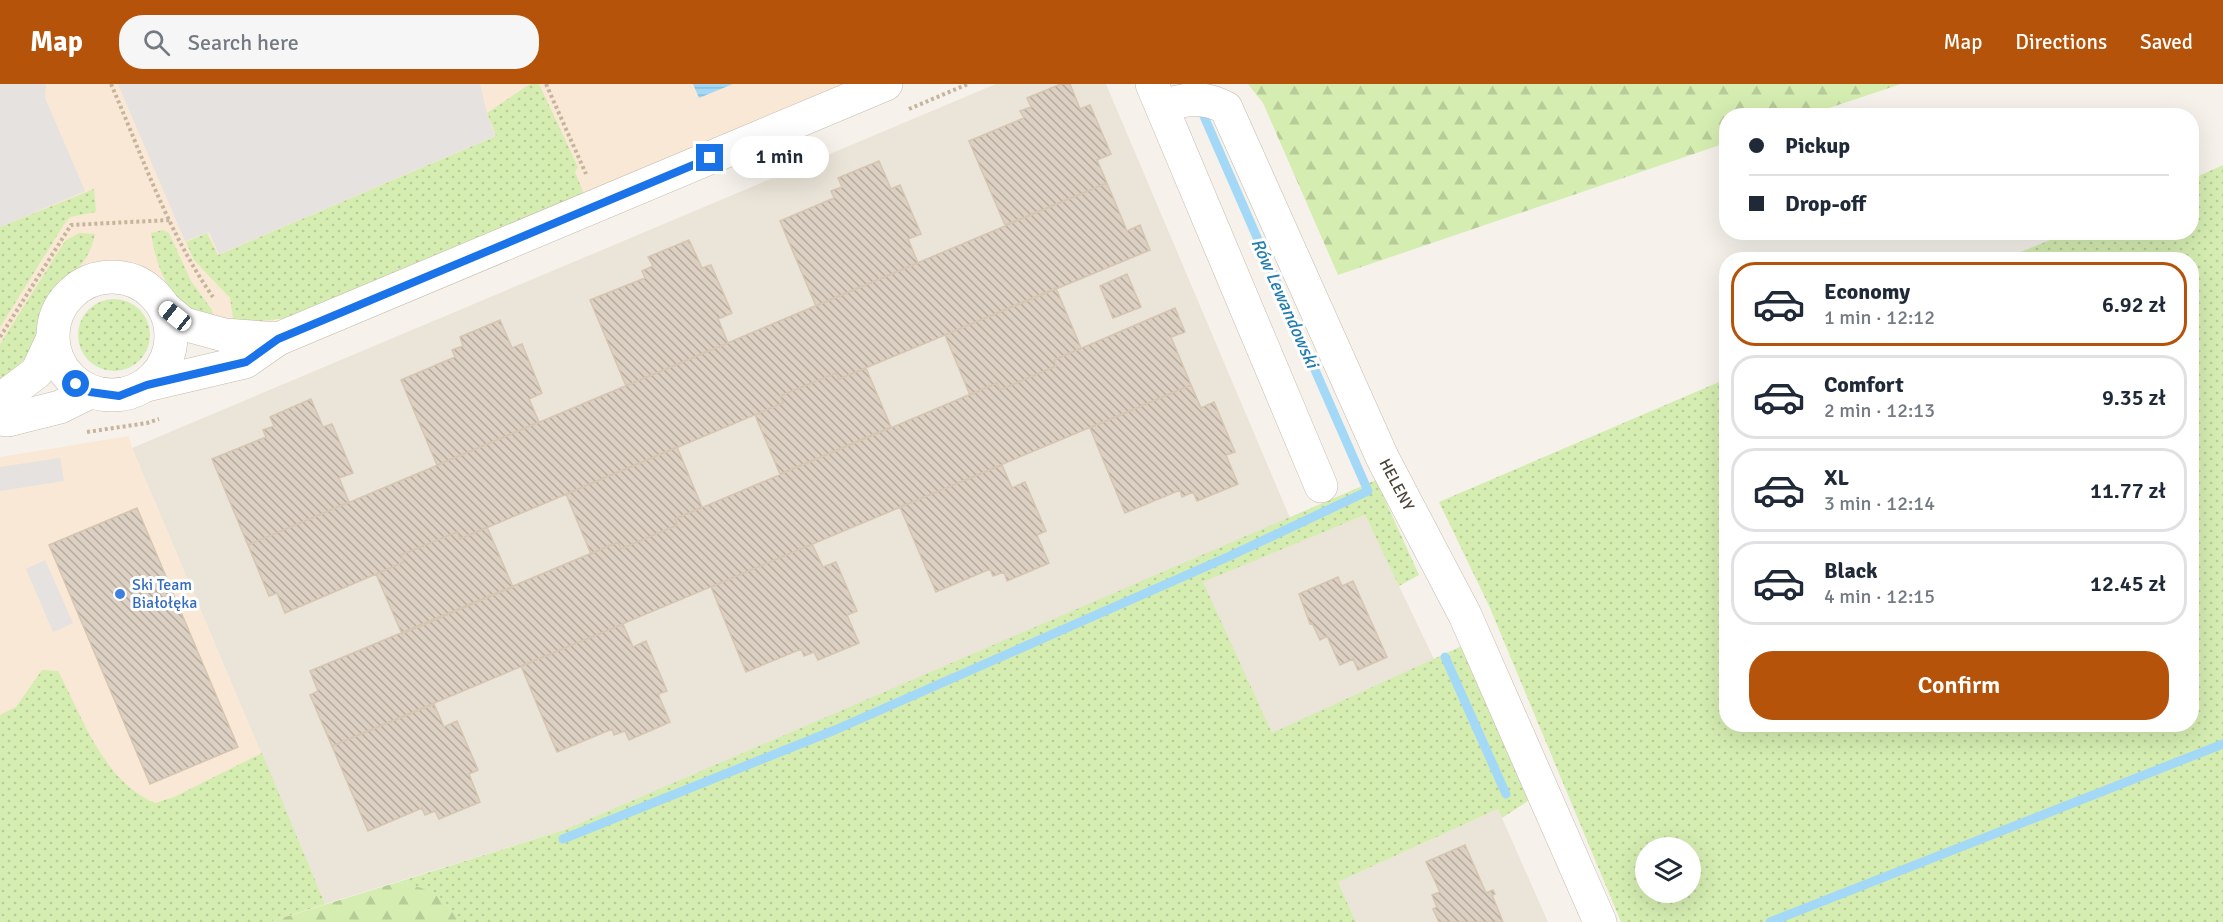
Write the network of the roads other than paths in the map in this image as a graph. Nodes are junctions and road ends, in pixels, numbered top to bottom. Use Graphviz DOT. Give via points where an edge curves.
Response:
graph roads {
  1 [pos="886,84"];
  2 [pos="1157,96"];
  3 [pos="165,308"];
  4 [pos="278,339"];
  5 [pos="52,340"];
  6 [pos="147,385"];
  7 [pos="90,392"];
  8 [pos="0,400"];
  9 [pos="0,419"];
  10 [pos="1321,486"];
  11 [pos="1600,922"];
  1 -- 4 [label="street"];
  2 -- 10 [label="street"];
  2 -- 11 [label="street, HELENY" via="1210,99 1226,108 1383,459 1465,615"];
  3 -- 4 [label="street" via="184,324 224,335"];
  3 -- 5 [label="street" via="146,287 131,279 98,278 80,286 64,300 55,319"];
  3 -- 6 [label="street" via="172,342 168,358"];
  4 -- 6 [label="street" via="246,362"];
  5 -- 7 [label="street" via="64,371"];
  5 -- 8 [label="street" via="37,372"];
  6 -- 7 [label="street" via="119,396"];
  7 -- 9 [label="street" via="60,406"];
}
